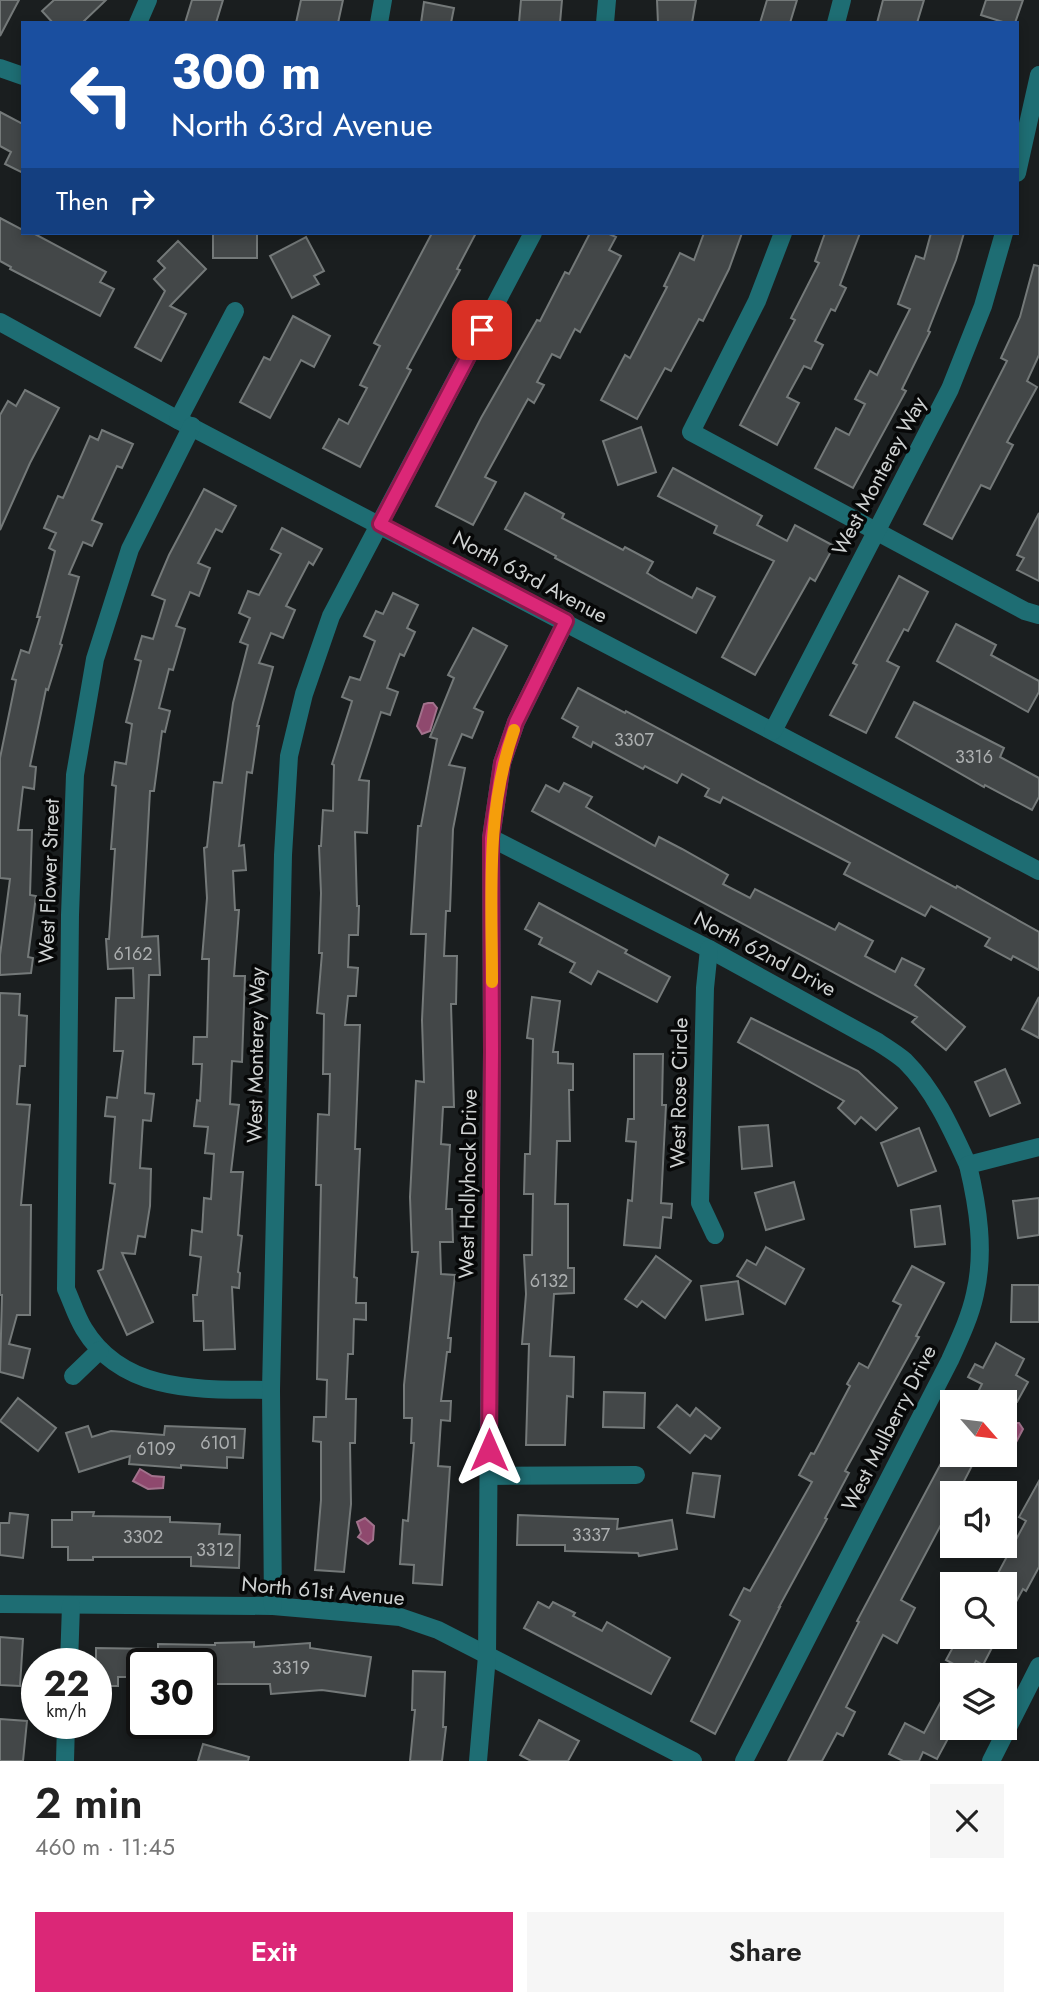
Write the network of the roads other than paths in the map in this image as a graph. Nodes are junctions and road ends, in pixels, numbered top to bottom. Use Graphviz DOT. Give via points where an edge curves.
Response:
graph roads {
  1 [pos="148,0"];
  2 [pos="383,0"];
  3 [pos="607,0"];
  4 [pos="842,0"];
  5 [pos="139,21"];
  6 [pos="379,21"];
  7 [pos="605,21"];
  8 [pos="837,21"];
  9 [pos="0,68"];
  10 [pos="21,75"];
  11 [pos="1039,75"];
  12 [pos="1019,164"];
  13 [pos="532,235"];
  14 [pos="782,235"];
  15 [pos="1003,235"];
  16 [pos="235,311"];
  17 [pos="1,326"];
  18 [pos="185,423"];
  19 [pos="380,524"];
  20 [pos="876,532"];
  21 [pos="1039,615"];
  22 [pos="566,621"];
  23 [pos="773,731"];
  24 [pos="491,838"];
  25 [pos="1039,871"];
  26 [pos="709,949"];
  27 [pos="1039,1147"];
  28 [pos="968,1165"];
  29 [pos="715,1235"];
  30 [pos="100,1350"];
  31 [pos="74,1376"];
  32 [pos="271,1391"];
  33 [pos="636,1475"];
  34 [pos="489,1476"];
  35 [pos="0,1604"];
  36 [pos="71,1605"];
  37 [pos="273,1606"];
  38 [pos="70,1648"];
  39 [pos="487,1656"];
  40 [pos="1039,1667"];
  41 [pos="66,1739"];
  42 [pos="65,1761"];
  43 [pos="478,1761"];
  44 [pos="693,1761"];
  45 [pos="744,1761"];
  46 [pos="991,1761"];
  1 -- 5 [label="street"];
  2 -- 6 [label="street"];
  3 -- 7 [label="street"];
  4 -- 8 [label="street"];
  9 -- 10 [label="street"];
  11 -- 12 [label="street"];
  13 -- 19 [label="street, West Monterey Way"];
  14 -- 20 [label="street" via="757,301 691,432"];
  15 -- 20 [label="street, West Monterey Way" via="983,306 950,389"];
  16 -- 18 [label="street, West Flower Street"];
  17 -- 18 [label="street, North 63rd Avenue"];
  18 -- 19 [label="street, North 63rd Avenue"];
  18 -- 30 [label="street, West Flower Street" via="130,549 95,659 75,775 66,1289"];
  19 -- 22 [label="street, North 63rd Avenue"];
  19 -- 32 [label="street, West Monterey Way" via="331,616 289,756"];
  20 -- 21 [label="street"];
  20 -- 23 [label="street, West Monterey Way"];
  22 -- 23 [label="street, North 63rd Avenue"];
  22 -- 24 [label="street, West Hollyhock Drive" via="516,722 502,763"];
  23 -- 25 [label="street, North 63rd Avenue"];
  24 -- 26 [label="street, North 62nd Drive"];
  24 -- 34 [label="street, West Hollyhock Drive"];
  26 -- 28 [label="street, North 62nd Drive" via="904,1060 942,1110"];
  26 -- 29 [label="street, West Rose Circle" via="699,1203"];
  27 -- 28 [label="street"];
  28 -- 45 [label="street, West Mulberry Drive" via="979,1215 979,1243 975,1293 967,1322"];
  30 -- 31 [label="street"];
  30 -- 32 [label="street, West Flower Street" via="142,1378 189,1389"];
  32 -- 37 [label="street, West Monterey Way"];
  33 -- 34 [label="street"];
  34 -- 39 [label="street, West Hollyhock Drive"];
  35 -- 36 [label="street, North 61st Avenue"];
  36 -- 37 [label="street, North 61st Avenue"];
  36 -- 38 [label="street"];
  37 -- 39 [label="street, North 61st Avenue" via="400,1617 439,1630"];
  39 -- 43 [label="street, West Hollyhock Drive"];
  39 -- 44 [label="street, North 61st Avenue"];
  40 -- 46 [label="street"];
  41 -- 42 [label="street"];
}
